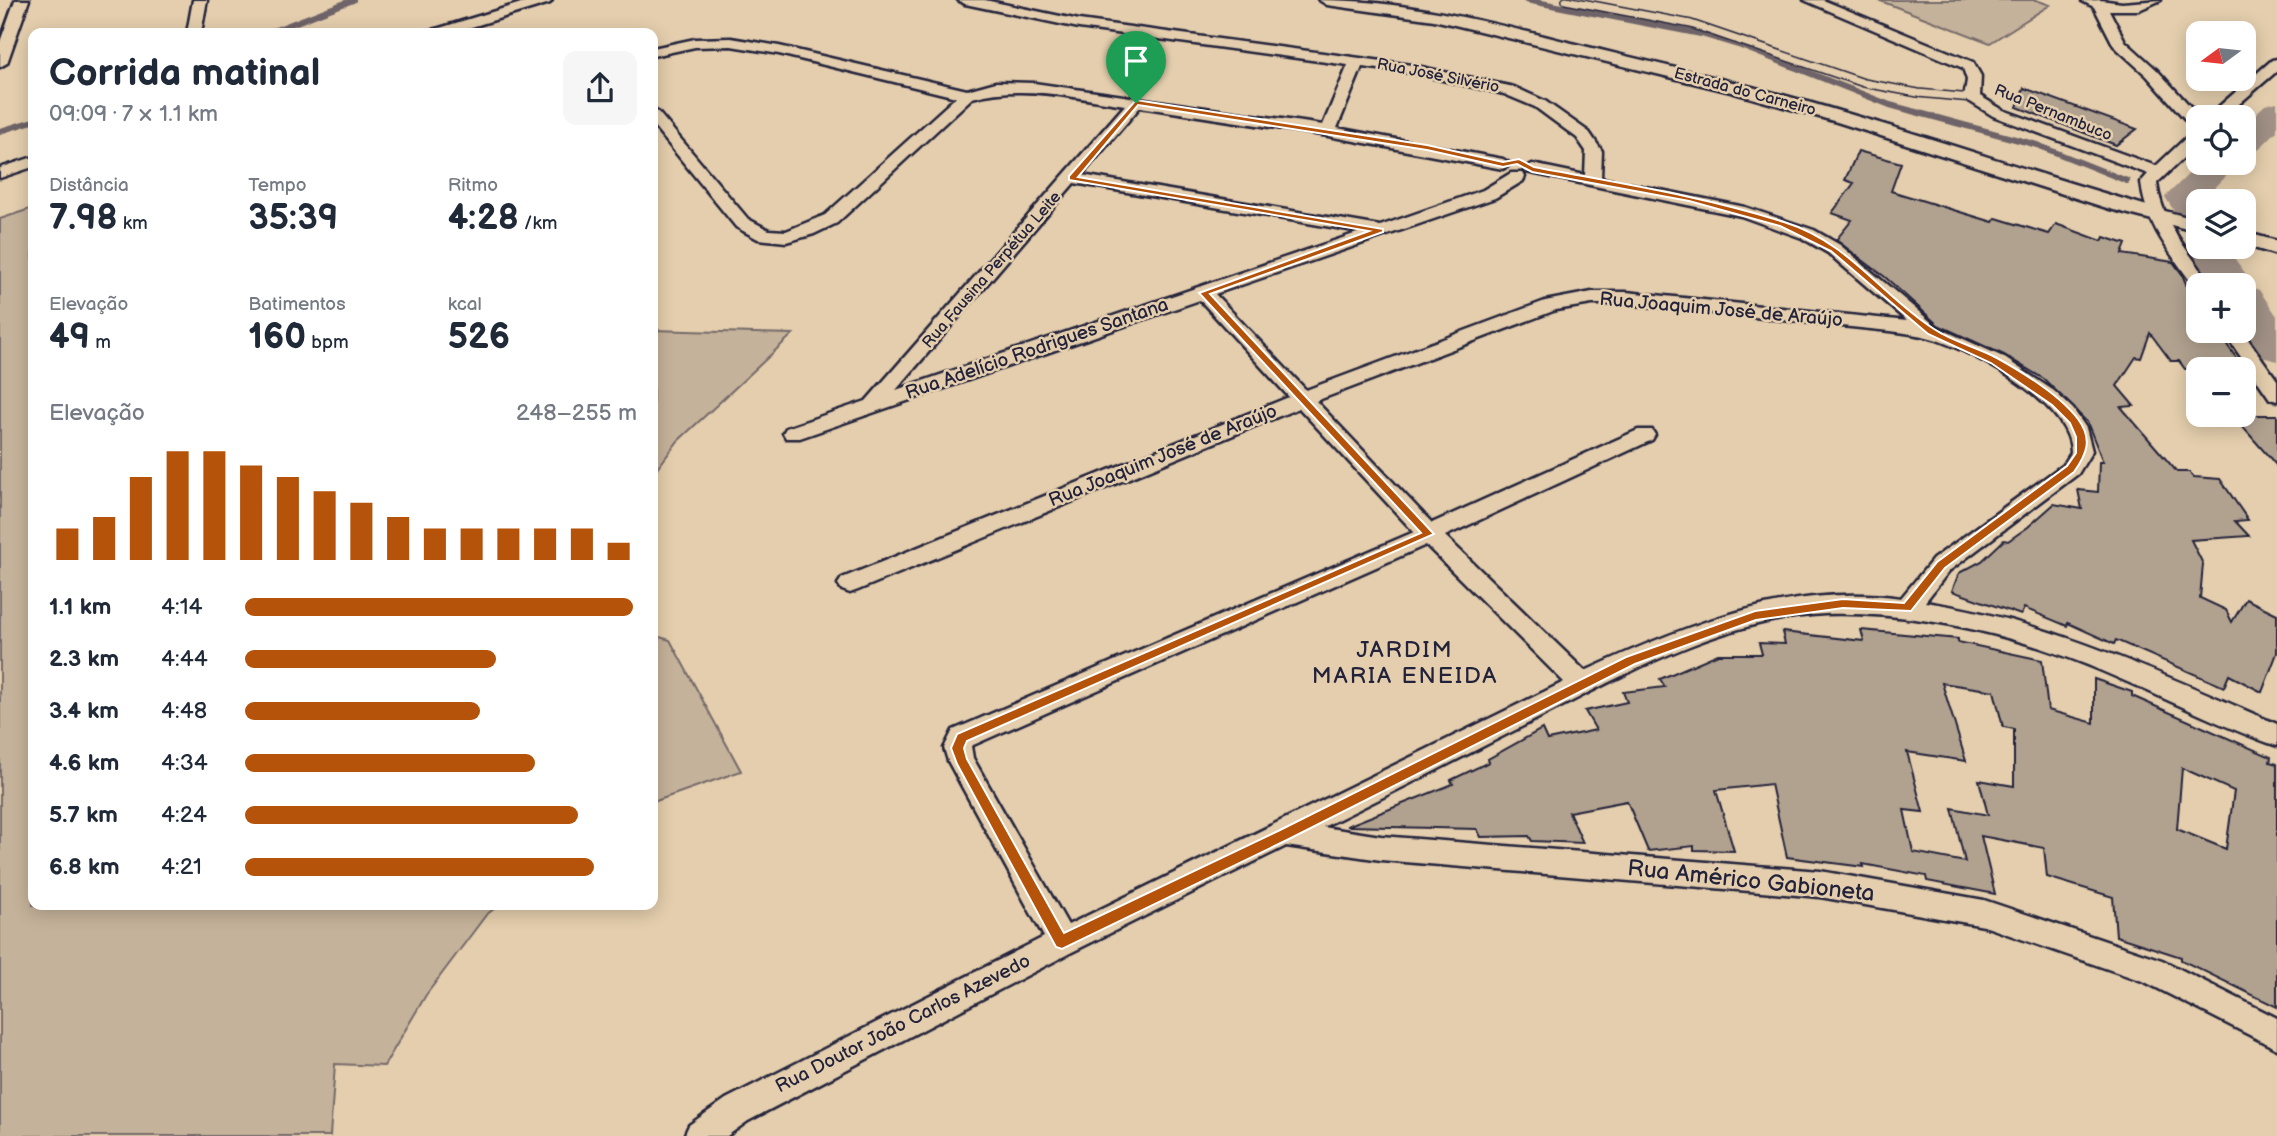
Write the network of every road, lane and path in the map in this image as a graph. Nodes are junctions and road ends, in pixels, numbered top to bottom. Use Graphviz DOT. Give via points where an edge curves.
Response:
graph roads {
  1 [pos="22,0"];
  2 [pos="200,0"];
  3 [pos="545,0"];
  4 [pos="965,0"];
  5 [pos="1327,0"];
  6 [pos="1566,0"];
  7 [pos="1811,0"];
  8 [pos="2154,0"];
  9 [pos="2093,2"];
  10 [pos="195,28"];
  11 [pos="454,28"];
  12 [pos="658,51"];
  13 [pos="0,62"];
  14 [pos="1357,62"];
  15 [pos="2277,63"];
  16 [pos="968,95"];
  17 [pos="1972,97"];
  18 [pos="1136,103"];
  19 [pos="2230,105"];
  20 [pos="2186,111"];
  21 [pos="658,121"];
  22 [pos="1328,131"];
  23 [pos="2186,146"];
  24 [pos="28,164"];
  25 [pos="1517,170"];
  26 [pos="0,173"];
  27 [pos="2158,173"];
  28 [pos="1072,178"];
  29 [pos="1593,180"];
  30 [pos="2156,215"];
  31 [pos="2186,223"];
  32 [pos="1380,230"];
  33 [pos="2256,242"];
  34 [pos="2277,248"];
  35 [pos="2194,273"];
  36 [pos="1204,293"];
  37 [pos="1931,332"];
  38 [pos="2241,343"];
  39 [pos="2277,394"];
  40 [pos="1302,399"];
  41 [pos="873,404"];
  42 [pos="793,433"];
  43 [pos="1645,435"];
  44 [pos="1429,534"];
  45 [pos="850,584"];
  46 [pos="1907,608"];
  47 [pos="1582,684"];
  48 [pos="2277,735"];
  49 [pos="1284,834"];
  50 [pos="1062,942"];
  51 [pos="2277,1034"];
  52 [pos="700,1136"];
  1 -- 13 [label="street"];
  2 -- 10 [label="street"];
  3 -- 11 [label="street"];
  4 -- 14 [label="street, Rua José Silvério" via="1079,24"];
  5 -- 30 [label="street, Estrada do Carneiro" via="1434,15 1737,89"];
  6 -- 17 [label="lane" via="1707,28 1830,74 1878,86 1923,96"];
  7 -- 17 [label="street, Rua Pernambuco" via="1968,65 1975,80"];
  8 -- 9 [label="street" via="2147,5"];
  9 -- 20 [label="street" via="2119,43"];
  12 -- 16 [label="street" via="695,43 731,43"];
  14 -- 22 [label="street"];
  14 -- 29 [label="street, Rua José Silvério" via="1461,78 1509,90 1539,104 1583,135 1594,151"];
  15 -- 19 [label="street"];
  16 -- 18 [label="street" via="1011,86"];
  16 -- 21 [label="street" via="831,219 810,230 771,237 758,235 742,223"];
  17 -- 27 [label="street, Rua Pernambuco" via="1998,113"];
  18 -- 22 [label="street"];
  18 -- 28 [label="street, Rua Fausina Perpétua Leite"];
  22 -- 25 [label="street" via="1427,147"];
  23 -- 27 [label="street"];
  24 -- 26 [label="street"];
  25 -- 29 [label="street"];
  25 -- 32 [label="street, Rua Adelício Rodrigues Santana" via="1489,194"];
  27 -- 30 [label="street" via="2149,182"];
  28 -- 32 [label="street"];
  28 -- 41 [label="street, Rua Fausina Perpétua Leite"];
  29 -- 37 [label="street" via="1745,212 1808,234 1842,256"];
  30 -- 31 [label="street, Estrada do Carneiro"];
  30 -- 35 [label="street"];
  32 -- 36 [label="street, Rua Adelício Rodrigues Santana"];
  33 -- 34 [label="street"];
  36 -- 40 [label="street"];
  36 -- 41 [label="street, Rua Adelício Rodrigues Santana"];
  37 -- 40 [label="street, Rua Joaquim José de Araújo" via="1592,298 1552,305"];
  37 -- 46 [label="street" via="1994,361 2056,402 2074,422 2082,453 2071,469 1941,565"];
  38 -- 39 [label="street"];
  40 -- 44 [label="street"];
  40 -- 45 [label="street, Rua Joaquim José de Araújo"];
  41 -- 42 [label="street, Rua Adelício Rodrigues Santana"];
  43 -- 44 [label="street"];
  44 -- 47 [label="street"];
  44 -- 50 [label="street" via="971,732 958,743 965,768"];
  46 -- 47 [label="street, Rua Doutor João Carlos Azevedo" via="1843,604 1755,616 1630,661"];
  46 -- 48 [label="street, Rua Doutor João Carlos Azevedo" via="1977,618 2024,632"];
  47 -- 49 [label="street, Rua Doutor João Carlos Azevedo"];
  49 -- 50 [label="street, Rua Doutor João Carlos Azevedo"];
  49 -- 51 [label="street, Rua Américo Gabioneta" via="1381,848 1820,884 1984,913 2152,970"];
  50 -- 52 [label="street, Rua Doutor João Carlos Azevedo" via="737,1110"];
}
